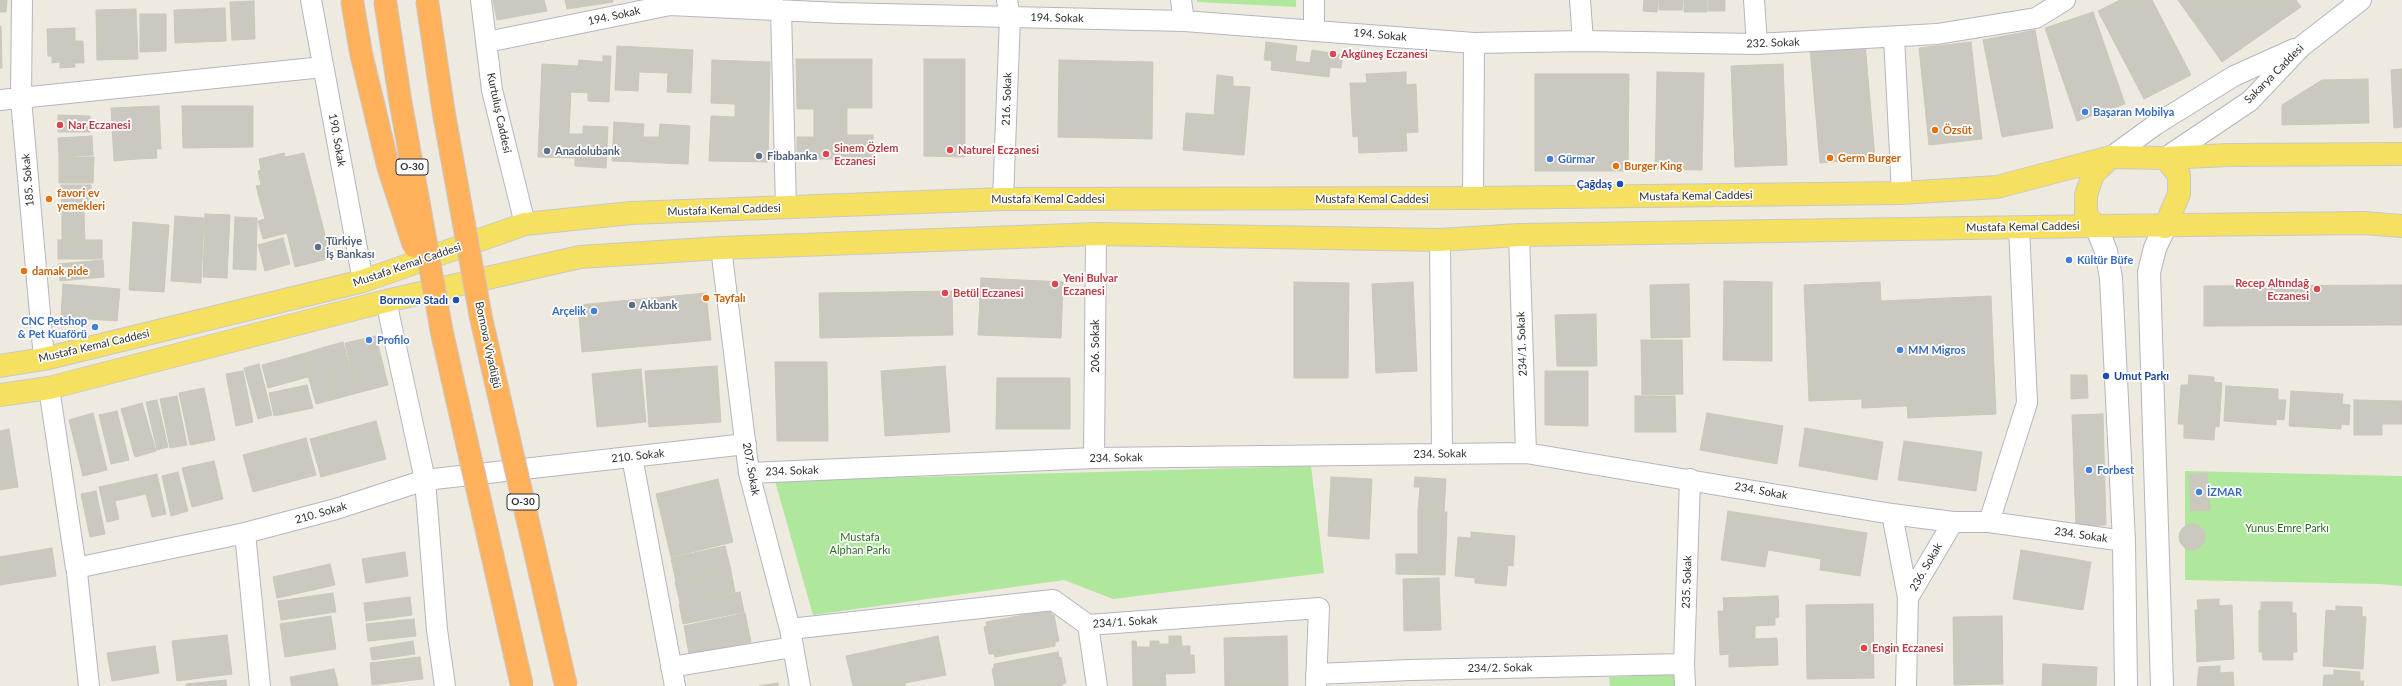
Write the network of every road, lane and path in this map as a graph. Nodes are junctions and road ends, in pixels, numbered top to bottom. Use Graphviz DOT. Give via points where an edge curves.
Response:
graph roads {
  1 [pos="22,0"];
  2 [pos="311,0"];
  3 [pos="352,0"];
  4 [pos="385,0"];
  5 [pos="427,0"];
  6 [pos="481,0"];
  7 [pos="1181,0"];
  8 [pos="1314,0"];
  9 [pos="1580,0"];
  10 [pos="1754,0"];
  11 [pos="2065,0"];
  12 [pos="2361,0"];
  13 [pos="670,2"];
  14 [pos="838,7"];
  15 [pos="1008,9"];
  16 [pos="781,10"];
  17 [pos="1184,21"];
  18 [pos="1314,30"];
  19 [pos="1894,37"];
  20 [pos="1583,41"];
  21 [pos="487,42"];
  22 [pos="1474,43"];
  23 [pos="1757,44"];
  24 [pos="2302,46"];
  25 [pos="323,67"];
  26 [pos="21,99"];
  27 [pos="0,100"];
  28 [pos="2402,154"];
  29 [pos="2112,157"];
  30 [pos="2165,158"];
  31 [pos="1902,194"];
  32 [pos="1473,198"];
  33 [pos="1003,199"];
  34 [pos="786,208"];
  35 [pos="525,224"];
  36 [pos="2096,226"];
  37 [pos="2402,226"];
  38 [pos="2019,227"];
  39 [pos="2165,227"];
  40 [pos="1096,234"];
  41 [pos="1519,235"];
  42 [pos="1440,240"];
  43 [pos="721,248"];
  44 [pos="363,281"];
  45 [pos="386,301"];
  46 [pos="442,333"];
  47 [pos="44,359"];
  48 [pos="0,366"];
  49 [pos="49,388"];
  50 [pos="0,395"];
  51 [pos="746,444"];
  52 [pos="1526,453"];
  53 [pos="1442,454"];
  54 [pos="632,457"];
  55 [pos="1094,458"];
  56 [pos="749,472"];
  57 [pos="1690,479"];
  58 [pos="425,480"];
  59 [pos="1892,514"];
  60 [pos="1953,522"];
  61 [pos="1989,522"];
  62 [pos="245,533"];
  63 [pos="2124,541"];
  64 [pos="76,563"];
  65 [pos="1908,598"];
  66 [pos="1088,625"];
  67 [pos="791,638"];
  68 [pos="1684,664"];
  69 [pos="673,676"];
  70 [pos="1316,680"];
  71 [pos="89,686"];
  72 [pos="260,686"];
  73 [pos="445,686"];
  74 [pos="522,686"];
  75 [pos="566,686"];
  76 [pos="800,686"];
  77 [pos="1097,686"];
  78 [pos="1686,686"];
  79 [pos="1906,686"];
  80 [pos="2126,686"];
  81 [pos="2162,686"];
  1 -- 26 [label="street, 185. Sokak"];
  2 -- 25 [label="street, 190. Sokak"];
  3 -- 46 [label="highway, bridge" via="361,53 388,166"];
  4 -- 46 [label="highway, O-30, bridge"];
  5 -- 75 [label="highway, Bornova Viyadüğü / O-30, bridge" via="444,114 481,318"];
  6 -- 21 [label="street, Kurtuluş Caddesi"];
  7 -- 17 [label="street"];
  8 -- 18 [label="street"];
  9 -- 20 [label="street"];
  10 -- 23 [label="street"];
  11 -- 19 [label="street, 232. Sokak" via="2036,18 1937,34"];
  12 -- 24 [label="street, Sakarya Caddesi"];
  13 -- 16 [label="street, 194. Sokak"];
  13 -- 21 [label="street, 194. Sokak"];
  14 -- 15 [label="street, 194. Sokak"];
  14 -- 16 [label="street, 194. Sokak"];
  15 -- 17 [label="street, 194. Sokak"];
  15 -- 33 [label="street, 216. Sokak"];
  16 -- 34 [label="street"];
  17 -- 18 [label="street, 194. Sokak"];
  18 -- 22 [label="street, 194. Sokak"];
  19 -- 23 [label="street, 232. Sokak"];
  19 -- 31 [label="street"];
  20 -- 22 [label="street, 232. Sokak"];
  20 -- 23 [label="street, 232. Sokak"];
  21 -- 35 [label="street, Kurtuluş Caddesi" via="492,90"];
  22 -- 32 [label="street"];
  24 -- 29 [label="street" via="2234,76 2155,125"];
  24 -- 30 [label="street, Sakarya Caddesi" via="2250,101"];
  25 -- 26 [label="street"];
  25 -- 44 [label="street, 190. Sokak"];
  26 -- 27 [label="street"];
  26 -- 47 [label="street, 185. Sokak"];
  28 -- 30 [label="main road"];
  29 -- 30 [label="main road"];
  29 -- 31 [label="main road, Mustafa Kemal Caddesi" via="1997,187"];
  29 -- 36 [label="main road" via="2093,174 2086,195 2086,216"];
  30 -- 39 [label="main road" via="2180,175 2179,194"];
  31 -- 32 [label="main road, Mustafa Kemal Caddesi"];
  32 -- 33 [label="main road, Mustafa Kemal Caddesi"];
  33 -- 34 [label="main road, Mustafa Kemal Caddesi"];
  34 -- 35 [label="main road, Mustafa Kemal Caddesi" via="631,213"];
  35 -- 44 [label="main road, Mustafa Kemal Caddesi"];
  36 -- 38 [label="main road, Mustafa Kemal Caddesi"];
  36 -- 39 [label="main road"];
  36 -- 63 [label="main road" via="2106,251 2111,278"];
  37 -- 39 [label="main road" via="2364,223"];
  38 -- 41 [label="main road, Mustafa Kemal Caddesi"];
  38 -- 61 [label="street" via="2027,403"];
  39 -- 81 [label="main road" via="2155,248 2149,272"];
  40 -- 42 [label="main road, Mustafa Kemal Caddesi"];
  40 -- 43 [label="main road, Mustafa Kemal Caddesi"];
  40 -- 55 [label="street, 206. Sokak"];
  41 -- 42 [label="main road, Mustafa Kemal Caddesi"];
  41 -- 52 [label="street, 234/1. Sokak"];
  42 -- 53 [label="street"];
  43 -- 45 [label="main road, Mustafa Kemal Caddesi" via="580,257"];
  43 -- 51 [label="street, 207. Sokak"];
  44 -- 47 [label="main road, Mustafa Kemal Caddesi"];
  45 -- 49 [label="main road, Mustafa Kemal Caddesi"];
  45 -- 58 [label="street"];
  46 -- 74 [label="highway, O-30, bridge"];
  47 -- 48 [label="main road, Mustafa Kemal Caddesi"];
  49 -- 50 [label="main road, Mustafa Kemal Caddesi"];
  49 -- 64 [label="street"];
  51 -- 54 [label="street, 210. Sokak"];
  51 -- 56 [label="street, 207. Sokak"];
  52 -- 53 [label="street, 234. Sokak"];
  52 -- 57 [label="street, 234. Sokak"];
  53 -- 55 [label="street, 234. Sokak"];
  54 -- 58 [label="street, 210. Sokak"];
  54 -- 69 [label="street"];
  55 -- 56 [label="street, 234. Sokak"];
  56 -- 67 [label="street, 207. Sokak"];
  57 -- 59 [label="street, 234. Sokak"];
  57 -- 68 [label="street, 235. Sokak"];
  58 -- 62 [label="street, 210. Sokak" via="336,509"];
  58 -- 73 [label="street" via="437,630"];
  59 -- 60 [label="street, 234. Sokak"];
  59 -- 65 [label="street"];
  60 -- 61 [label="street, 234. Sokak"];
  60 -- 65 [label="street, 236. Sokak"];
  61 -- 63 [label="street, 234. Sokak"];
  62 -- 64 [label="street, 210. Sokak" via="76,568"];
  62 -- 72 [label="street"];
  63 -- 80 [label="main road"];
  64 -- 71 [label="street"];
  65 -- 79 [label="street, 236. Sokak"];
  66 -- 67 [label="street, 234/1. Sokak" via="1053,600"];
  66 -- 70 [label="street, 234/1. Sokak" via="1319,608"];
  66 -- 77 [label="street"];
  67 -- 69 [label="street, 234/1. Sokak"];
  67 -- 76 [label="street, 207. Sokak"];
  68 -- 70 [label="street, 234/2. Sokak" via="1410,670"];
  68 -- 78 [label="street, 235. Sokak"];
}
